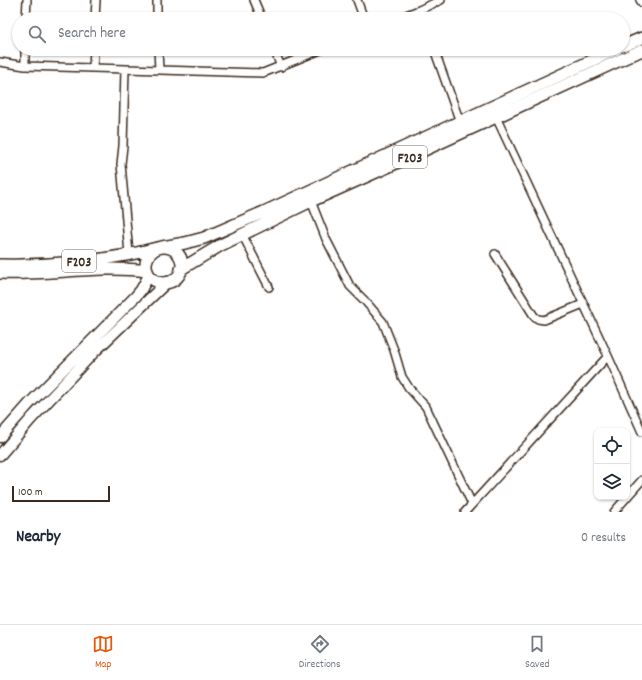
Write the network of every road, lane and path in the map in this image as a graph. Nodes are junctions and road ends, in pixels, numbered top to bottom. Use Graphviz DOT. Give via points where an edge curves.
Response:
graph roads {
  1 [pos="27,0"];
  2 [pos="96,0"];
  3 [pos="156,0"];
  4 [pos="254,0"];
  5 [pos="357,0"];
  6 [pos="441,0"];
  7 [pos="640,0"];
  8 [pos="642,3"];
  9 [pos="419,10"];
  10 [pos="26,12"];
  11 [pos="95,12"];
  12 [pos="157,12"];
  13 [pos="259,12"];
  14 [pos="361,12"];
  15 [pos="414,12"];
  16 [pos="642,38"];
  17 [pos="630,43"];
  18 [pos="642,50"];
  19 [pos="25,56"];
  20 [pos="94,56"];
  21 [pos="158,56"];
  22 [pos="277,56"];
  23 [pos="307,56"];
  24 [pos="436,56"];
  25 [pos="602,56"];
  26 [pos="629,56"];
  27 [pos="630,56"];
  28 [pos="0,62"];
  29 [pos="25,66"];
  30 [pos="281,67"];
  31 [pos="93,68"];
  32 [pos="125,69"];
  33 [pos="159,70"];
  34 [pos="496,117"];
  35 [pos="460,122"];
  36 [pos="311,201"];
  37 [pos="242,234"];
  38 [pos="160,248"];
  39 [pos="129,254"];
  40 [pos="495,254"];
  41 [pos="0,265"];
  42 [pos="182,269"];
  43 [pos="0,273"];
  44 [pos="148,273"];
  45 [pos="167,282"];
  46 [pos="268,287"];
  47 [pos="583,304"];
  48 [pos="608,356"];
  49 [pos="642,432"];
  50 [pos="0,437"];
  51 [pos="0,455"];
  52 [pos="642,480"];
  53 [pos="630,494"];
  54 [pos="624,500"];
  55 [pos="472,504"];
  56 [pos="465,512"];
  57 [pos="614,512"];
  1 -- 10 [label="street"];
  2 -- 11 [label="street"];
  3 -- 12 [label="street"];
  4 -- 13 [label="street"];
  5 -- 14 [label="street"];
  6 -- 9 [label="street"];
  7 -- 8 [label="street"];
  9 -- 15 [label="street"];
  16 -- 17 [label="main road"];
  18 -- 27 [label="main road, F203"];
  19 -- 29 [label="street"];
  20 -- 31 [label="street"];
  21 -- 33 [label="street"];
  22 -- 30 [label="street"];
  23 -- 30 [label="street"];
  24 -- 35 [label="street"];
  25 -- 35 [label="main road, F203"];
  26 -- 34 [label="main road, F203"];
  28 -- 29 [label="street"];
  29 -- 31 [label="street"];
  30 -- 33 [label="street" via="259,74"];
  31 -- 32 [label="street"];
  32 -- 33 [label="street"];
  32 -- 39 [label="street" via="121,164"];
  34 -- 36 [label="main road, F203"];
  34 -- 47 [label="street"];
  35 -- 38 [label="main road, F203" via="204,238"];
  36 -- 37 [label="main road, F203"];
  36 -- 55 [label="street" via="326,239 350,286 383,322 402,377 426,407"];
  37 -- 42 [label="main road, F203"];
  37 -- 46 [label="street"];
  38 -- 39 [label="main road, F203"];
  38 -- 42 [label="main road" via="168,247 177,253"];
  38 -- 44 [label="main road" via="148,257"];
  39 -- 41 [label="main road, F203" via="56,263"];
  40 -- 47 [label="street" via="538,319 544,320"];
  42 -- 45 [label="main road" via="174,280"];
  43 -- 44 [label="main road, F203" via="122,268"];
  44 -- 45 [label="main road" via="159,282"];
  44 -- 50 [label="main road" via="136,296 30,403"];
  45 -- 51 [label="main road" via="93,353"];
  47 -- 48 [label="street"];
  48 -- 49 [label="street"];
  48 -- 55 [label="street"];
  52 -- 53 [label="street"];
  54 -- 57 [label="street"];
  55 -- 56 [label="street"];
}
